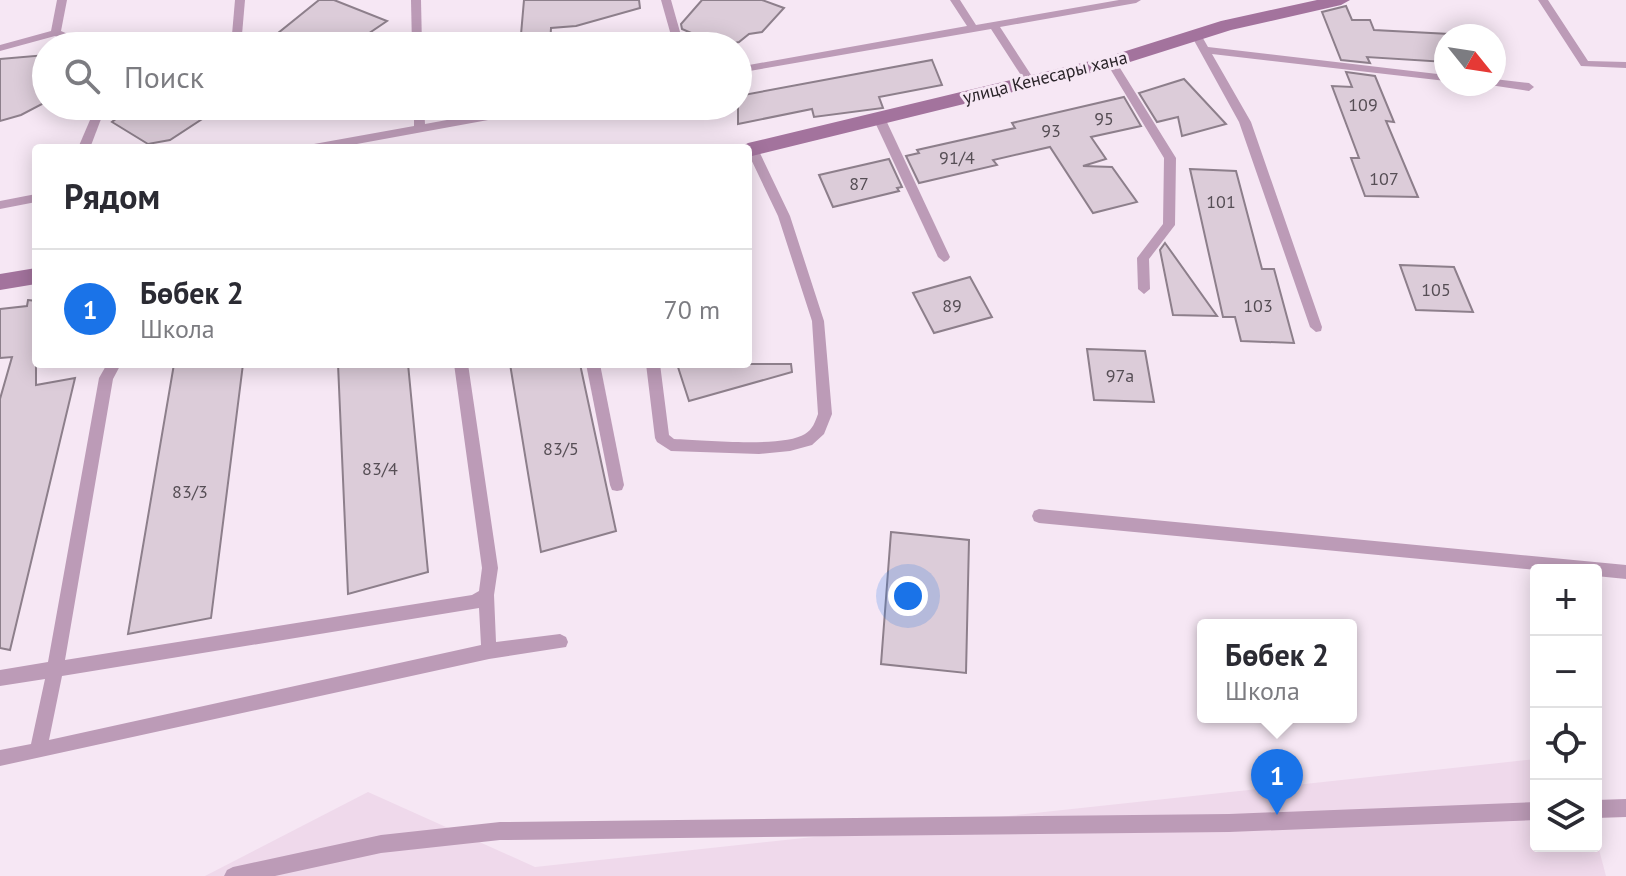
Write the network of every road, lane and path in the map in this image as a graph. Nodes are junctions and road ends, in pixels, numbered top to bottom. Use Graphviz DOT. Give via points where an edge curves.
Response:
graph roads {
  1 [pos="62,0"];
  2 [pos="240,0"];
  3 [pos="416,0"];
  4 [pos="666,0"];
  5 [pos="955,0"];
  6 [pos="1136,0"];
  7 [pos="1341,0"];
  8 [pos="1543,0"];
  9 [pos="994,26"];
  10 [pos="974,29"];
  11 [pos="56,32"];
  12 [pos="237,32"];
  13 [pos="417,32"];
  14 [pos="675,32"];
  15 [pos="32,39"];
  16 [pos="1200,42"];
  17 [pos="0,48"];
  18 [pos="1111,62"];
  19 [pos="1626,65"];
  20 [pos="752,68"];
  21 [pos="1434,76"];
  22 [pos="1030,81"];
  23 [pos="1506,84"];
  24 [pos="1529,87"];
  25 [pos="879,118"];
  26 [pos="95,120"];
  27 [pos="420,120"];
  28 [pos="468,120"];
  29 [pos="420,129"];
  30 [pos="86,144"];
  31 [pos="336,144"];
  32 [pos="752,150"];
  33 [pos="752,154"];
  34 [pos="32,199"];
  35 [pos="0,205"];
  36 [pos="944,257"];
  37 [pos="32,277"];
  38 [pos="0,282"];
  39 [pos="1144,289"];
  40 [pos="1316,327"];
  41 [pos="112,368"];
  42 [pos="462,368"];
  43 [pos="594,368"];
  44 [pos="653,368"];
  45 [pos="617,485"];
  46 [pos="1039,516"];
  47 [pos="1626,572"];
  48 [pos="486,595"];
  49 [pos="560,642"];
  50 [pos="489,651"];
  51 [pos="55,671"];
  52 [pos="0,678"];
  53 [pos="38,751"];
  54 [pos="0,758"];
  55 [pos="1626,808"];
  56 [pos="1602,809"];
  57 [pos="1530,811"];
  58 [pos="233,876"];
  1 -- 11 [label="lane"];
  2 -- 12 [label="lane"];
  3 -- 13 [label="lane"];
  4 -- 14 [label="lane"];
  5 -- 10 [label="lane"];
  6 -- 9 [label="lane"];
  7 -- 16 [label="street, улица Кенесары хана"];
  8 -- 19 [label="lane" via="1585,64"];
  9 -- 10 [label="lane"];
  9 -- 22 [label="lane"];
  10 -- 20 [label="lane"];
  15 -- 17 [label="lane"];
  16 -- 18 [label="street, улица Кенесары хана"];
  16 -- 21 [label="lane"];
  16 -- 40 [label="lane" via="1245,122"];
  18 -- 22 [label="street, улица Кенесары хана"];
  18 -- 39 [label="lane" via="1170,158 1169,225 1143,258"];
  22 -- 25 [label="street, улица Кенесары хана"];
  23 -- 24 [label="lane"];
  25 -- 32 [label="street, улица Кенесары хана"];
  25 -- 36 [label="lane"];
  26 -- 30 [label="lane"];
  27 -- 29 [label="lane"];
  28 -- 29 [label="lane"];
  29 -- 31 [label="lane"];
  33 -- 44 [label="lane" via="784,216 818,321 825,414 819,430 807,441 759,448 671,445 662,438"];
  34 -- 35 [label="lane"];
  37 -- 38 [label="street"];
  41 -- 51 [label="lane"];
  42 -- 48 [label="lane" via="490,568"];
  43 -- 45 [label="lane"];
  46 -- 47 [label="lane"];
  48 -- 50 [label="lane"];
  48 -- 51 [label="lane" via="475,602"];
  49 -- 50 [label="lane"];
  50 -- 53 [label="lane"];
  51 -- 52 [label="lane"];
  51 -- 53 [label="lane"];
  53 -- 54 [label="lane"];
  55 -- 56 [label="lane"];
  57 -- 58 [label="lane" via="1165,824 500,831 381,844"];
}
